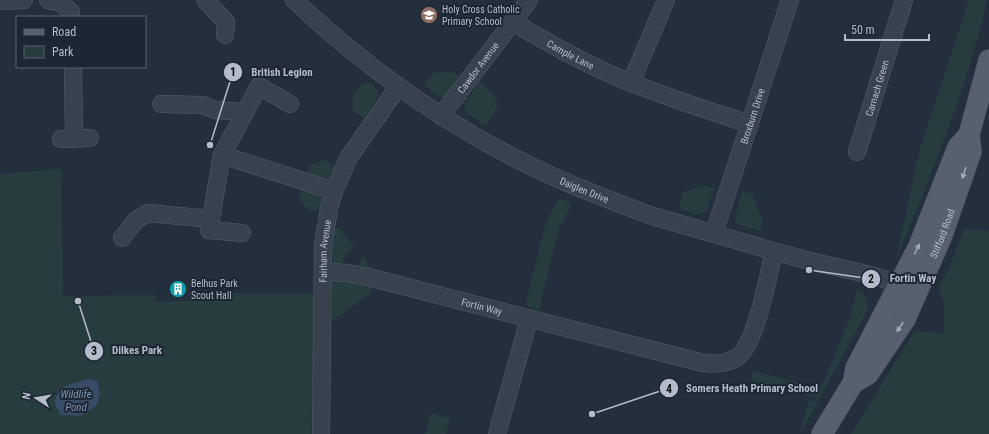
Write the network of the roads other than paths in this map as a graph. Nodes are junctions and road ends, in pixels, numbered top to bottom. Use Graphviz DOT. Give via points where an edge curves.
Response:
graph roads {
  1 [pos="24,0"];
  2 [pos="48,0"];
  3 [pos="204,0"];
  4 [pos="294,0"];
  5 [pos="528,0"];
  6 [pos="666,0"];
  7 [pos="790,0"];
  8 [pos="904,0"];
  9 [pos="0,1"];
  10 [pos="71,16"];
  11 [pos="512,22"];
  12 [pos="225,35"];
  13 [pos="989,60"];
  14 [pos="73,68"];
  15 [pos="631,83"];
  16 [pos="398,87"];
  17 [pos="161,104"];
  18 [pos="290,104"];
  19 [pos="245,112"];
  20 [pos="441,116"];
  21 [pos="750,124"];
  22 [pos="75,139"];
  23 [pos="857,152"];
  24 [pos="222,155"];
  25 [pos="334,191"];
  26 [pos="211,219"];
  27 [pos="242,233"];
  28 [pos="714,233"];
  29 [pos="122,238"];
  30 [pos="774,252"];
  31 [pos="324,272"];
  32 [pos="908,288"];
  33 [pos="529,319"];
  34 [pos="321,434"];
  35 [pos="497,434"];
  36 [pos="822,434"];
  1 -- 9 [label="street"];
  2 -- 10 [label="street" via="61,3 71,12"];
  3 -- 12 [label="street" via="226,22"];
  4 -- 16 [label="street, Daiglen Drive" via="337,40"];
  5 -- 11 [label="street, Cawdor Avenue"];
  6 -- 15 [label="street"];
  7 -- 21 [label="street, Broxburn Drive"];
  8 -- 23 [label="street, Carnach Green"];
  11 -- 15 [label="street, Cample Lane" via="577,58"];
  11 -- 20 [label="street, Cawdor Avenue"];
  13 -- 32 [label="main road, Stifford Road" via="969,135 971,152 956,198 941,238"];
  14 -- 22 [label="street"];
  15 -- 21 [label="street, Cample Lane"];
  16 -- 20 [label="street, Daiglen Drive"];
  16 -- 25 [label="street, Fairham Avenue" via="349,157"];
  17 -- 19 [label="street" via="203,105 215,110"];
  18 -- 19 [label="street" via="259,86"];
  19 -- 24 [label="street"];
  20 -- 28 [label="street, Daiglen Drive" via="511,157 570,185 654,216"];
  21 -- 28 [label="street, Broxburn Drive"];
  24 -- 25 [label="street"];
  24 -- 26 [label="street"];
  25 -- 31 [label="street, Fairham Avenue" via="325,228"];
  26 -- 27 [label="street" via="210,230"];
  26 -- 29 [label="street" via="148,213 136,220"];
  28 -- 30 [label="street, Daiglen Drive"];
  30 -- 32 [label="street, Daiglen Drive"];
  30 -- 33 [label="street, Fortin Way" via="753,334 747,347 737,358 720,364 703,363"];
  31 -- 33 [label="street, Fortin Way" via="372,278"];
  31 -- 34 [label="street, Fairham Avenue"];
  32 -- 36 [label="main road, Stifford Road" via="905,319 868,374 853,383"];
  33 -- 35 [label="street"];
}
